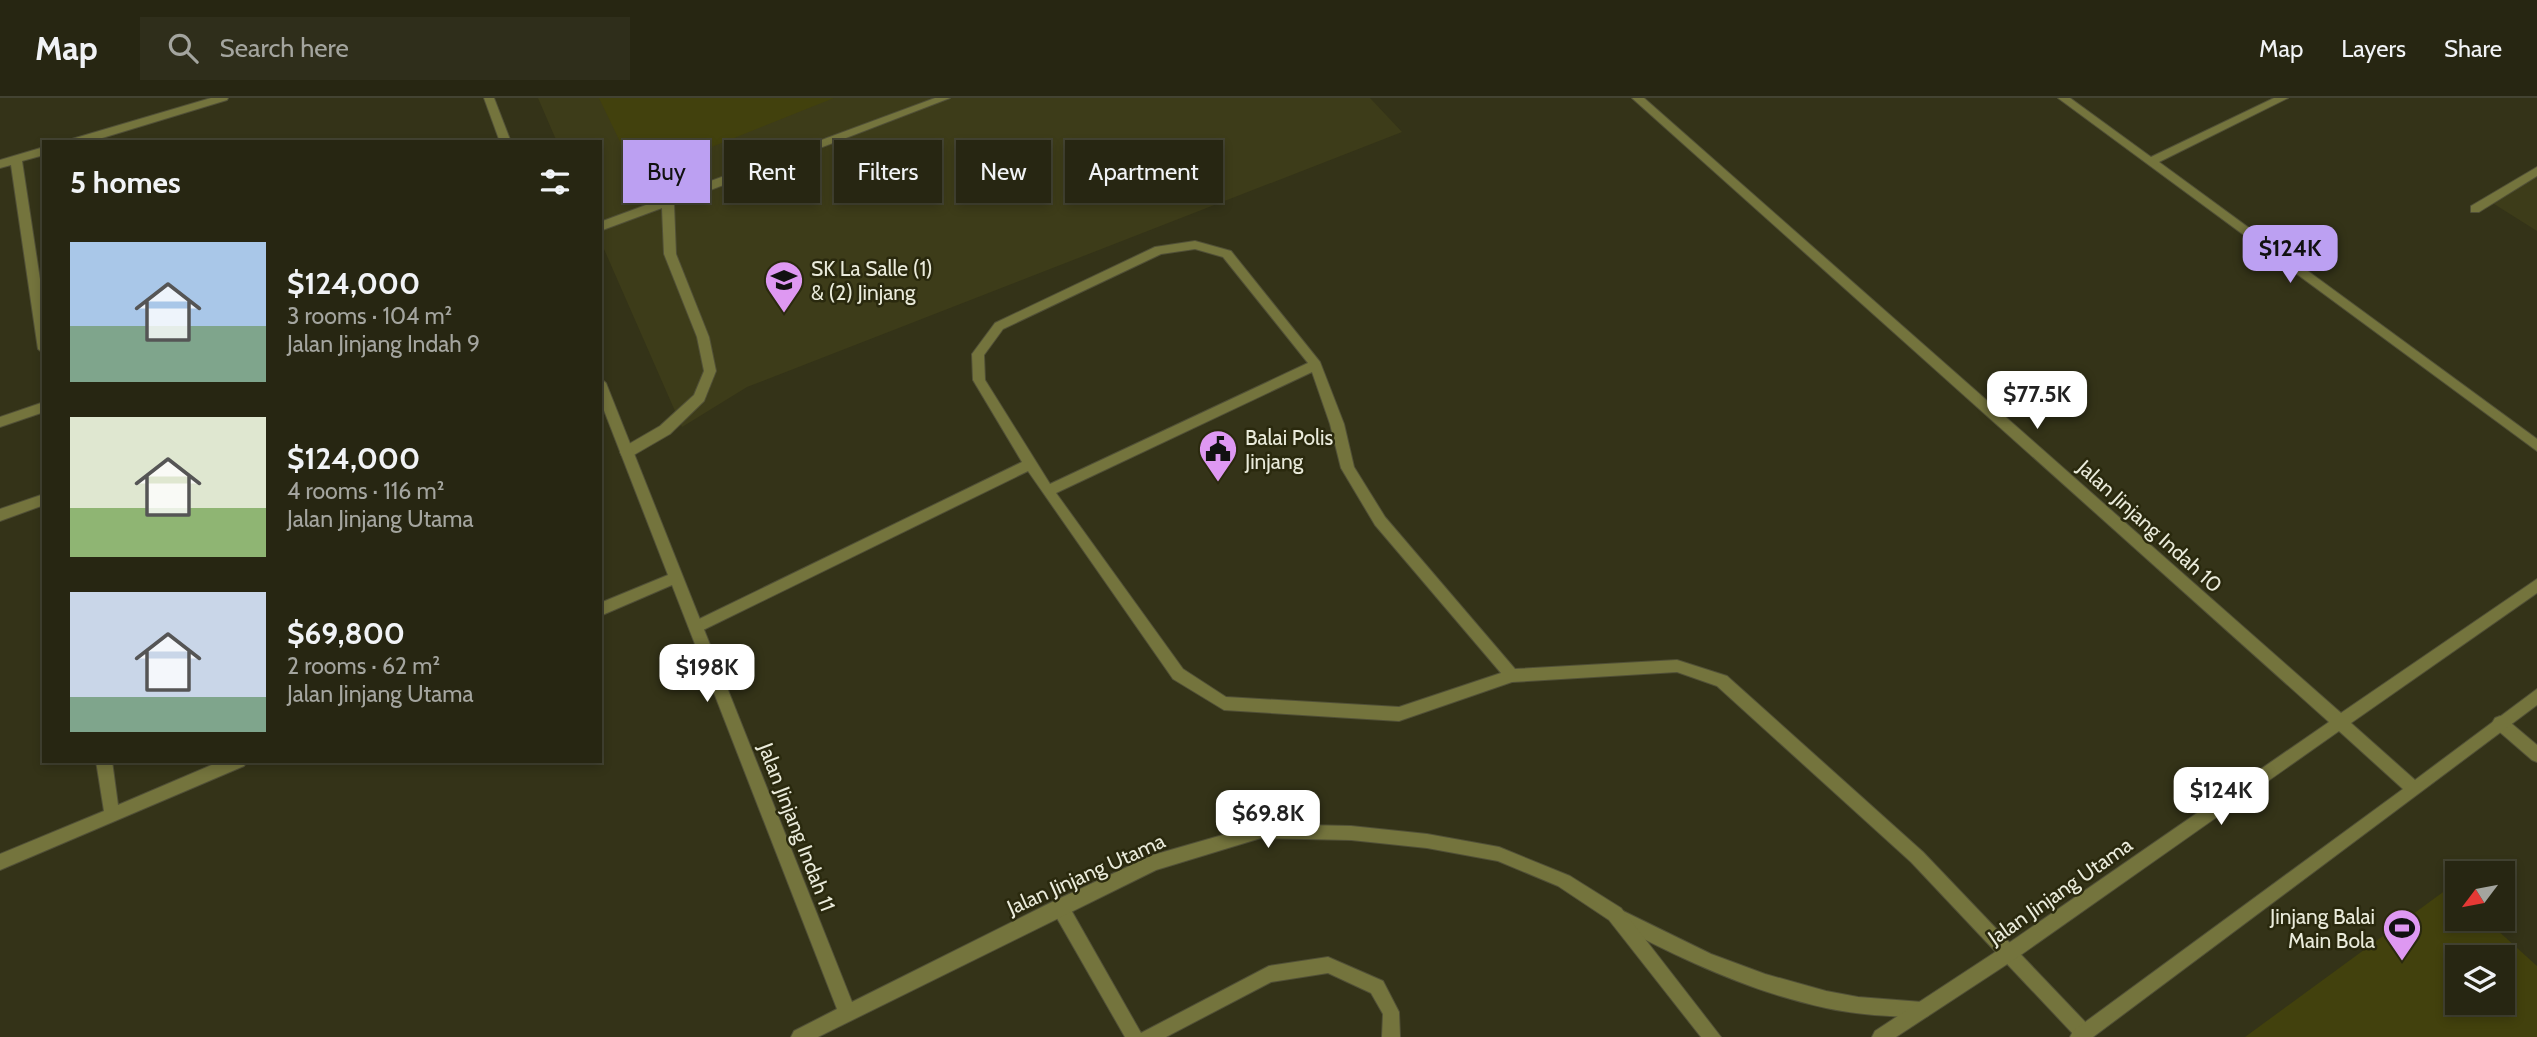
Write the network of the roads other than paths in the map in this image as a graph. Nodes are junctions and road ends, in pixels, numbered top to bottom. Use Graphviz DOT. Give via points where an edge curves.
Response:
graph roads {
  1 [pos="223,98"];
  2 [pos="489,98"];
  3 [pos="945,98"];
  4 [pos="1637,98"];
  5 [pos="2063,98"];
  6 [pos="2283,98"];
  7 [pos="83,140"];
  8 [pos="505,140"];
  9 [pos="42,152"];
  10 [pos="16,160"];
  11 [pos="2150,162"];
  12 [pos="0,164"];
  13 [pos="2537,171"];
  14 [pos="710,186"];
  15 [pos="665,203"];
  16 [pos="668,203"];
  17 [pos="2475,209"];
  18 [pos="602,226"];
  19 [pos="42,336"];
  20 [pos="1316,365"];
  21 [pos="602,388"];
  22 [pos="42,408"];
  23 [pos="0,422"];
  24 [pos="2537,446"];
  25 [pos="627,452"];
  26 [pos="1031,464"];
  27 [pos="1047,491"];
  28 [pos="42,500"];
  29 [pos="0,515"];
  30 [pos="677,578"];
  31 [pos="2537,585"];
  32 [pos="602,609"];
  33 [pos="696,627"];
  34 [pos="1512,676"];
  35 [pos="2537,696"];
  36 [pos="2339,722"];
  37 [pos="2500,723"];
  38 [pos="2537,755"];
  39 [pos="104,763"];
  40 [pos="235,763"];
  41 [pos="2415,789"];
  42 [pos="112,815"];
  43 [pos="0,862"];
  44 [pos="1060,906"];
  45 [pos="1615,914"];
  46 [pos="2009,953"];
  47 [pos="1922,1010"];
  48 [pos="847,1013"];
  49 [pos="2081,1035"];
  50 [pos="800,1037"];
  51 [pos="1134,1037"];
  52 [pos="1148,1037"];
  53 [pos="1391,1037"];
  54 [pos="1712,1037"];
  55 [pos="1881,1037"];
  1 -- 7 [label="street"];
  2 -- 8 [label="street"];
  3 -- 14 [label="street"];
  4 -- 36 [label="street, Jalan Jinjang Indah 10"];
  5 -- 11 [label="street"];
  6 -- 11 [label="street"];
  9 -- 10 [label="street"];
  10 -- 12 [label="street"];
  10 -- 19 [label="street"];
  11 -- 24 [label="street"];
  13 -- 17 [label="street"];
  15 -- 18 [label="street"];
  16 -- 25 [label="street" via="670,254 703,337 710,371 699,398 665,430"];
  20 -- 26 [label="street" via="1227,254 1195,245 1159,250 999,326 978,354 979,380"];
  20 -- 27 [label="street"];
  20 -- 34 [label="street" via="1348,468 1380,521"];
  21 -- 25 [label="street, Jalan Jinjang Indah 11"];
  22 -- 23 [label="street"];
  25 -- 30 [label="street, Jalan Jinjang Indah 11"];
  26 -- 27 [label="street"];
  26 -- 33 [label="street"];
  27 -- 34 [label="street" via="1178,674 1224,703 1399,713"];
  28 -- 29 [label="street"];
  30 -- 32 [label="street"];
  30 -- 33 [label="street, Jalan Jinjang Indah 11"];
  31 -- 36 [label="street, Jalan Jinjang Utama"];
  33 -- 48 [label="street, Jalan Jinjang Indah 11"];
  34 -- 46 [label="street" via="1677,666 1722,681 1917,857"];
  35 -- 37 [label="street"];
  36 -- 41 [label="street, Jalan Jinjang Indah 10"];
  36 -- 46 [label="street, Jalan Jinjang Utama"];
  37 -- 38 [label="street"];
  37 -- 41 [label="street"];
  39 -- 42 [label="street"];
  40 -- 42 [label="street"];
  41 -- 49 [label="street"];
  42 -- 43 [label="street"];
  44 -- 45 [label="street, Jalan Jinjang Utama" via="1153,863 1274,831 1364,834 1499,854 1564,881"];
  44 -- 48 [label="street, Jalan Jinjang Utama"];
  44 -- 51 [label="street"];
  45 -- 47 [label="street" via="1672,946 1794,992"];
  45 -- 54 [label="street, Jalan Jinjang Utama"];
  46 -- 47 [label="street, Jalan Jinjang Utama"];
  46 -- 49 [label="street"];
  47 -- 55 [label="street, Jalan Jinjang Utama"];
  48 -- 50 [label="street, Jalan Jinjang Utama"];
  52 -- 53 [label="street" via="1269,974 1328,965 1377,987 1391,1012"];
}
